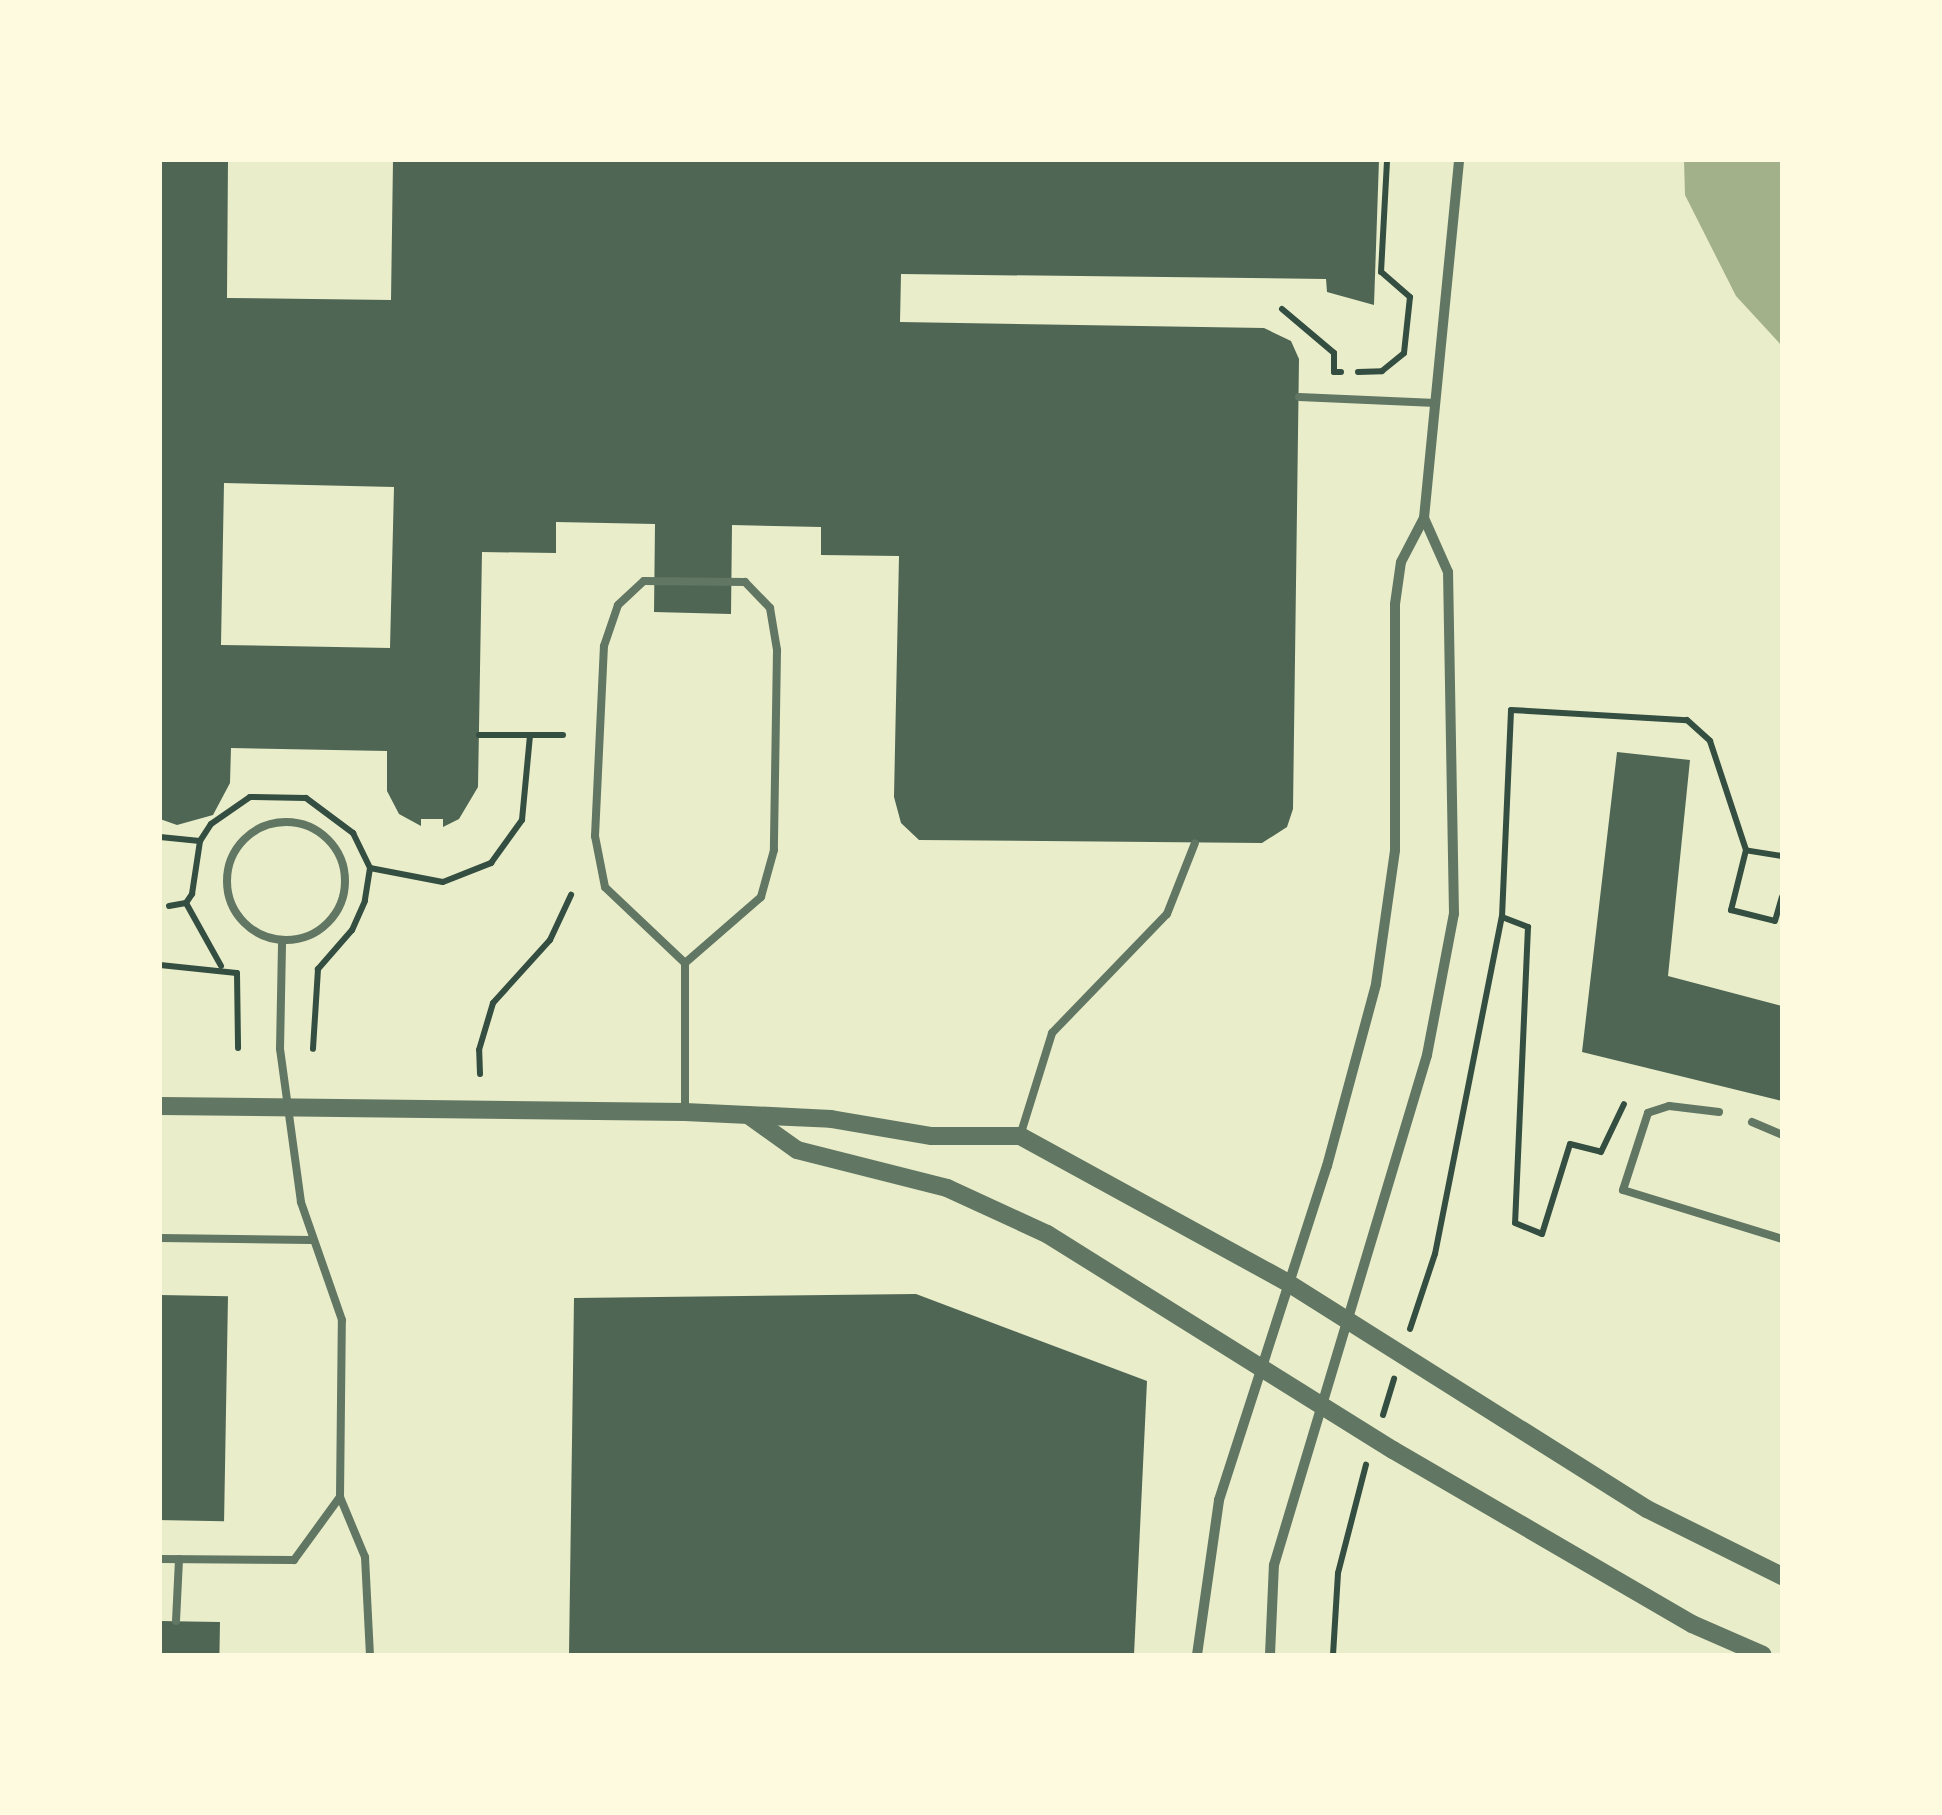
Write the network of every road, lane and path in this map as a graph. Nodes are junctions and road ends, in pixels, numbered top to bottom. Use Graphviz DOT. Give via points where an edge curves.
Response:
graph roads {
  1 [pos="1387,160"];
  2 [pos="1460,160"];
  3 [pos="1282,309"];
  4 [pos="1299,397"];
  5 [pos="1436,403"];
  6 [pos="1424,518"];
  7 [pos="563,734"];
  8 [pos="478,735"];
  9 [pos="530,736"];
  10 [pos="160,837"];
  11 [pos="200,840"];
  12 [pos="1196,843"];
  13 [pos="1746,850"];
  14 [pos="1782,856"];
  15 [pos="370,868"];
  16 [pos="571,895"];
  17 [pos="1782,897"];
  18 [pos="186,903"];
  19 [pos="168,906"];
  20 [pos="1502,916"];
  21 [pos="282,940"];
  22 [pos="685,963"];
  23 [pos="160,965"];
  24 [pos="221,967"];
  25 [pos="238,1048"];
  26 [pos="313,1049"];
  27 [pos="480,1074"];
  28 [pos="1630,1094"];
  29 [pos="160,1106"];
  30 [pos="290,1107"];
  31 [pos="685,1112"];
  32 [pos="1719,1112"];
  33 [pos="748,1114"];
  34 [pos="1752,1122"];
  35 [pos="1782,1135"];
  36 [pos="1020,1136"];
  37 [pos="160,1238"];
  38 [pos="1782,1239"];
  39 [pos="311,1240"];
  40 [pos="1285,1280"];
  41 [pos="1346,1319"];
  42 [pos="1402,1357"];
  43 [pos="1257,1365"];
  44 [pos="1320,1405"];
  45 [pos="1375,1439"];
  46 [pos="340,1496"];
  47 [pos="160,1560"];
  48 [pos="179,1560"];
  49 [pos="1782,1576"];
  50 [pos="176,1621"];
  51 [pos="370,1655"];
  52 [pos="1198,1655"];
  53 [pos="1270,1655"];
  54 [pos="1333,1655"];
  55 [pos="1763,1655"];
  1 -- 3 [label="path" via="1382,272 1410,296 1398,364 1334,372 1334,353"];
  2 -- 5 [label="street"];
  4 -- 5 [label="lane"];
  5 -- 6 [label="street"];
  6 -- 40 [label="street" via="1400,562 1395,604 1395,850 1376,984 1326,1166"];
  6 -- 41 [label="street" via="1448,572 1454,914 1427,1055"];
  7 -- 9 [label="path"];
  8 -- 9 [label="path"];
  9 -- 15 [label="path" via="522,820 491,863 442,882"];
  10 -- 11 [label="path"];
  11 -- 15 [label="path" via="230,807 250,797 306,798 353,833"];
  11 -- 18 [label="path"];
  12 -- 36 [label="lane" via="1167,914 1052,1033"];
  13 -- 14 [label="path"];
  13 -- 17 [label="path" via="1731,910 1775,921"];
  13 -- 20 [label="path" via="1710,741 1686,720 1510,710"];
  15 -- 26 [label="path" via="352,930 318,969"];
  16 -- 27 [label="path" via="550,940 493,1003 479,1050"];
  18 -- 19 [label="path"];
  18 -- 24 [label="path"];
  20 -- 28 [label="path" via="1528,927 1515,1223 1542,1234 1570,1144 1601,1152"];
  20 -- 42 [label="path" via="1435,1254"];
  21 -- 21 [label="lane" via="311,936 327,924 345,890 338,852 327,837 292,822 272,823 239,844 226,882 240,919 254,932"];
  21 -- 30 [label="lane" via="280,1049"];
  22 -- 22 [label="lane" via="761,897 774,850 777,650 770,608 745,582 644,581 618,606 604,646 595,836 605,887"];
  22 -- 31 [label="lane"];
  23 -- 24 [label="path"];
  24 -- 25 [label="path" via="237,973 240,984"];
  29 -- 30 [label="street"];
  30 -- 31 [label="street"];
  30 -- 39 [label="lane"];
  31 -- 33 [label="street"];
  32 -- 38 [label="lane" via="1669,1106 1648,1113 1623,1190"];
  33 -- 36 [label="street" via="932,1136"];
  33 -- 43 [label="street" via="797,1150 947,1188 1046,1234"];
  34 -- 35 [label="lane"];
  36 -- 40 [label="street"];
  37 -- 39 [label="lane"];
  39 -- 46 [label="lane" via="342,1320"];
  40 -- 41 [label="street"];
  40 -- 43 [label="street"];
  41 -- 42 [label="street"];
  41 -- 44 [label="street"];
  42 -- 45 [label="path"];
  42 -- 49 [label="street" via="1646,1509"];
  43 -- 44 [label="street"];
  43 -- 52 [label="street" via="1219,1500"];
  44 -- 45 [label="street"];
  44 -- 53 [label="street" via="1274,1565"];
  45 -- 54 [label="path" via="1338,1573"];
  45 -- 55 [label="street" via="1692,1624"];
  46 -- 48 [label="lane" via="294,1560"];
  46 -- 51 [label="lane" via="365,1557"];
  47 -- 48 [label="lane"];
  48 -- 50 [label="lane"];
}
